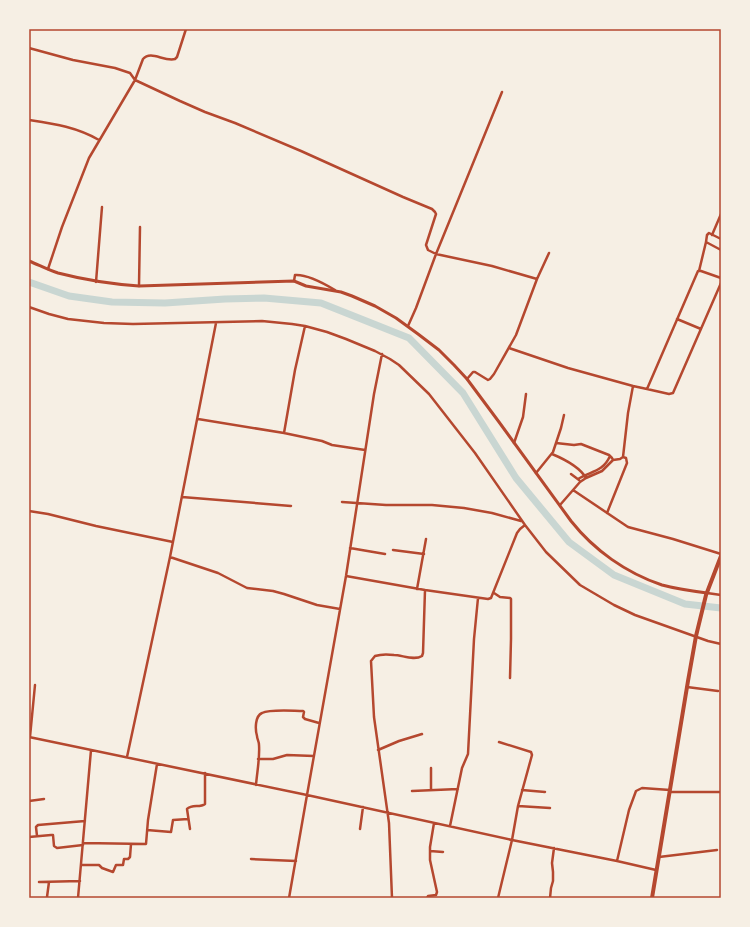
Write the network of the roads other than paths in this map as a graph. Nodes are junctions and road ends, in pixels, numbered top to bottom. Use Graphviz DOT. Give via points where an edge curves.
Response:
graph roads {
  1 [pos="186,29"];
  2 [pos="29,48"];
  3 [pos="135,80"];
  4 [pos="502,92"];
  5 [pos="29,120"];
  6 [pos="99,140"];
  7 [pos="102,207"];
  8 [pos="721,214"];
  9 [pos="140,227"];
  10 [pos="712,235"];
  11 [pos="721,239"];
  12 [pos="706,242"];
  13 [pos="721,250"];
  14 [pos="549,253"];
  15 [pos="436,254"];
  16 [pos="29,261"];
  17 [pos="48,269"];
  18 [pos="699,271"];
  19 [pos="721,278"];
  20 [pos="537,279"];
  21 [pos="294,281"];
  22 [pos="96,282"];
  23 [pos="721,282"];
  24 [pos="139,286"];
  25 [pos="335,290"];
  26 [pos="29,307"];
  27 [pos="677,319"];
  28 [pos="216,323"];
  29 [pos="305,326"];
  30 [pos="408,326"];
  31 [pos="702,329"];
  32 [pos="509,348"];
  33 [pos="382,354"];
  34 [pos="467,379"];
  35 [pos="633,386"];
  36 [pos="647,389"];
  37 [pos="526,394"];
  38 [pos="564,415"];
  39 [pos="198,419"];
  40 [pos="284,433"];
  41 [pos="514,443"];
  42 [pos="556,443"];
  43 [pos="365,450"];
  44 [pos="552,454"];
  45 [pos="610,456"];
  46 [pos="623,456"];
  47 [pos="612,460"];
  48 [pos="536,473"];
  49 [pos="571,474"];
  50 [pos="585,476"];
  51 [pos="579,480"];
  52 [pos="573,490"];
  53 [pos="182,497"];
  54 [pos="342,502"];
  55 [pos="357,503"];
  56 [pos="560,505"];
  57 [pos="291,506"];
  58 [pos="29,511"];
  59 [pos="607,512"];
  60 [pos="522,521"];
  61 [pos="525,525"];
  62 [pos="426,539"];
  63 [pos="174,542"];
  64 [pos="350,548"];
  65 [pos="393,550"];
  66 [pos="385,554"];
  67 [pos="424,554"];
  68 [pos="170,557"];
  69 [pos="721,557"];
  70 [pos="346,576"];
  71 [pos="417,589"];
  72 [pos="425,590"];
  73 [pos="494,593"];
  74 [pos="707,594"];
  75 [pos="721,595"];
  76 [pos="478,598"];
  77 [pos="340,610"];
  78 [pos="696,636"];
  79 [pos="721,644"];
  80 [pos="510,678"];
  81 [pos="35,686"];
  82 [pos="687,687"];
  83 [pos="718,691"];
  84 [pos="319,723"];
  85 [pos="422,734"];
  86 [pos="29,737"];
  87 [pos="499,742"];
  88 [pos="91,750"];
  89 [pos="378,750"];
  90 [pos="314,756"];
  91 [pos="127,758"];
  92 [pos="258,759"];
  93 [pos="157,764"];
  94 [pos="430,768"];
  95 [pos="205,773"];
  96 [pos="256,785"];
  97 [pos="458,789"];
  98 [pos="431,790"];
  99 [pos="522,790"];
  100 [pos="412,791"];
  101 [pos="670,791"];
  102 [pos="545,792"];
  103 [pos="721,792"];
  104 [pos="307,795"];
  105 [pos="44,799"];
  106 [pos="29,800"];
  107 [pos="518,806"];
  108 [pos="363,807"];
  109 [pos="550,808"];
  110 [pos="388,813"];
  111 [pos="188,819"];
  112 [pos="85,821"];
  113 [pos="434,823"];
  114 [pos="450,826"];
  115 [pos="190,829"];
  116 [pos="360,829"];
  117 [pos="147,830"];
  118 [pos="37,836"];
  119 [pos="29,837"];
  120 [pos="512,840"];
  121 [pos="83,844"];
  122 [pos="131,844"];
  123 [pos="554,848"];
  124 [pos="717,850"];
  125 [pos="430,851"];
  126 [pos="443,852"];
  127 [pos="659,857"];
  128 [pos="251,859"];
  129 [pos="296,861"];
  130 [pos="617,861"];
  131 [pos="81,865"];
  132 [pos="657,870"];
  133 [pos="80,881"];
  134 [pos="39,882"];
  135 [pos="49,882"];
  136 [pos="47,898"];
  137 [pos="78,898"];
  138 [pos="289,898"];
  139 [pos="392,898"];
  140 [pos="427,898"];
  141 [pos="498,898"];
  142 [pos="550,898"];
  143 [pos="652,898"];
  1 -- 3 [label="street" via="177,57 168,60 147,55"];
  2 -- 3 [label="street" via="130,73"];
  3 -- 6 [label="street"];
  3 -- 15 [label="street" via="432,209 436,214 426,245 428,250"];
  4 -- 15 [label="street"];
  5 -- 6 [label="street" via="72,128"];
  6 -- 17 [label="street" via="83,172"];
  7 -- 22 [label="street"];
  8 -- 10 [label="street"];
  9 -- 24 [label="street"];
  10 -- 11 [label="street"];
  10 -- 12 [label="street" via="707,235"];
  12 -- 13 [label="street"];
  12 -- 18 [label="street"];
  14 -- 20 [label="street"];
  15 -- 20 [label="street"];
  15 -- 30 [label="street"];
  16 -- 17 [label="street"];
  17 -- 22 [label="street"];
  18 -- 19 [label="street"];
  18 -- 27 [label="street"];
  20 -- 32 [label="street"];
  21 -- 24 [label="street"];
  21 -- 25 [label="street" via="306,286"];
  21 -- 25 [label="street" via="295,275 300,275"];
  22 -- 24 [label="street"];
  23 -- 31 [label="street"];
  25 -- 30 [label="street" via="375,306"];
  26 -- 28 [label="street" via="56,316 98,323"];
  27 -- 31 [label="street"];
  27 -- 36 [label="street"];
  28 -- 29 [label="street" via="262,321"];
  28 -- 39 [label="street"];
  29 -- 33 [label="street" via="346,338"];
  29 -- 40 [label="street"];
  30 -- 34 [label="street" via="439,350"];
  31 -- 36 [label="street" via="673,393"];
  32 -- 34 [label="street" via="490,380 473,371"];
  32 -- 35 [label="street"];
  33 -- 43 [label="street"];
  33 -- 60 [label="street" via="399,365 434,400"];
  34 -- 41 [label="street"];
  35 -- 36 [label="street"];
  35 -- 46 [label="street"];
  37 -- 41 [label="street" via="523,417"];
  38 -- 42 [label="street"];
  39 -- 40 [label="street"];
  39 -- 53 [label="street"];
  40 -- 43 [label="street"];
  41 -- 48 [label="street"];
  42 -- 44 [label="street"];
  42 -- 45 [label="street" via="581,444"];
  43 -- 55 [label="street"];
  44 -- 48 [label="street"];
  44 -- 50 [label="street" via="574,465"];
  45 -- 47 [label="street"];
  45 -- 50 [label="street" via="604,466"];
  46 -- 47 [label="street"];
  46 -- 59 [label="street" via="627,463"];
  47 -- 50 [label="street" via="602,471"];
  48 -- 56 [label="street"];
  49 -- 51 [label="street"];
  50 -- 51 [label="street"];
  51 -- 52 [label="street"];
  52 -- 56 [label="street"];
  52 -- 59 [label="street"];
  53 -- 57 [label="street"];
  53 -- 63 [label="street"];
  54 -- 55 [label="street"];
  55 -- 60 [label="street" via="464,508"];
  55 -- 64 [label="street"];
  56 -- 74 [label="street" via="584,536 625,568 663,585"];
  58 -- 63 [label="street"];
  59 -- 69 [label="street" via="632,528 673,539"];
  60 -- 61 [label="street"];
  61 -- 73 [label="street" via="517,533"];
  61 -- 78 [label="street" via="549,555 584,588 635,615"];
  62 -- 67 [label="street"];
  63 -- 68 [label="street"];
  64 -- 66 [label="street"];
  64 -- 70 [label="street"];
  65 -- 67 [label="street"];
  67 -- 71 [label="street"];
  68 -- 77 [label="street" via="218,573 247,588 284,594"];
  68 -- 91 [label="street"];
  69 -- 74 [label="highway"];
  70 -- 71 [label="street"];
  70 -- 77 [label="street"];
  71 -- 72 [label="street"];
  72 -- 76 [label="street"];
  72 -- 89 [label="street" via="422,656 418,658 379,655 371,661 372,704"];
  73 -- 76 [label="street" via="490,599"];
  73 -- 80 [label="street" via="511,599"];
  74 -- 75 [label="street"];
  74 -- 78 [label="highway"];
  76 -- 97 [label="street" via="469,748"];
  77 -- 84 [label="street"];
  78 -- 79 [label="street"];
  78 -- 82 [label="highway"];
  81 -- 86 [label="street"];
  82 -- 83 [label="street"];
  82 -- 101 [label="highway"];
  84 -- 90 [label="street"];
  84 -- 92 [label="street" via="305,719 304,711 262,713 256,724"];
  85 -- 89 [label="street"];
  86 -- 88 [label="street"];
  87 -- 99 [label="street" via="532,753"];
  88 -- 91 [label="street"];
  88 -- 112 [label="street"];
  89 -- 110 [label="street"];
  90 -- 92 [label="street" via="287,755"];
  90 -- 104 [label="street"];
  91 -- 93 [label="street"];
  92 -- 96 [label="street"];
  93 -- 95 [label="street"];
  93 -- 117 [label="street"];
  94 -- 98 [label="street"];
  95 -- 96 [label="street"];
  95 -- 111 [label="street" via="205,804 188,808"];
  96 -- 104 [label="street"];
  97 -- 98 [label="street"];
  97 -- 114 [label="street"];
  98 -- 100 [label="street"];
  99 -- 102 [label="street"];
  99 -- 107 [label="street"];
  101 -- 103 [label="street"];
  101 -- 127 [label="highway"];
  101 -- 130 [label="street" via="642,788 636,791"];
  104 -- 108 [label="street"];
  104 -- 129 [label="street"];
  105 -- 106 [label="street"];
  107 -- 109 [label="street"];
  107 -- 120 [label="street"];
  108 -- 110 [label="street"];
  108 -- 116 [label="street"];
  110 -- 113 [label="street"];
  110 -- 139 [label="street"];
  111 -- 115 [label="street"];
  111 -- 117 [label="street" via="173,820 171,832"];
  112 -- 118 [label="street" via="38,825"];
  112 -- 121 [label="street"];
  113 -- 114 [label="street"];
  113 -- 125 [label="street"];
  114 -- 120 [label="street"];
  117 -- 122 [label="street" via="146,844"];
  118 -- 119 [label="street"];
  118 -- 121 [label="street" via="53,835 55,847"];
  120 -- 123 [label="street"];
  120 -- 141 [label="street"];
  121 -- 122 [label="street"];
  121 -- 131 [label="street"];
  122 -- 131 [label="street" via="130,857 124,859 123,865 116,865 113,872 99,865"];
  123 -- 130 [label="street"];
  123 -- 142 [label="street"];
  124 -- 127 [label="street"];
  125 -- 126 [label="street"];
  125 -- 140 [label="street" via="437,892 436,895"];
  127 -- 132 [label="highway"];
  128 -- 129 [label="street"];
  129 -- 138 [label="street"];
  130 -- 132 [label="street"];
  131 -- 133 [label="street"];
  132 -- 143 [label="highway"];
  133 -- 135 [label="street"];
  133 -- 137 [label="street"];
  134 -- 135 [label="street"];
  135 -- 136 [label="street"];
}
